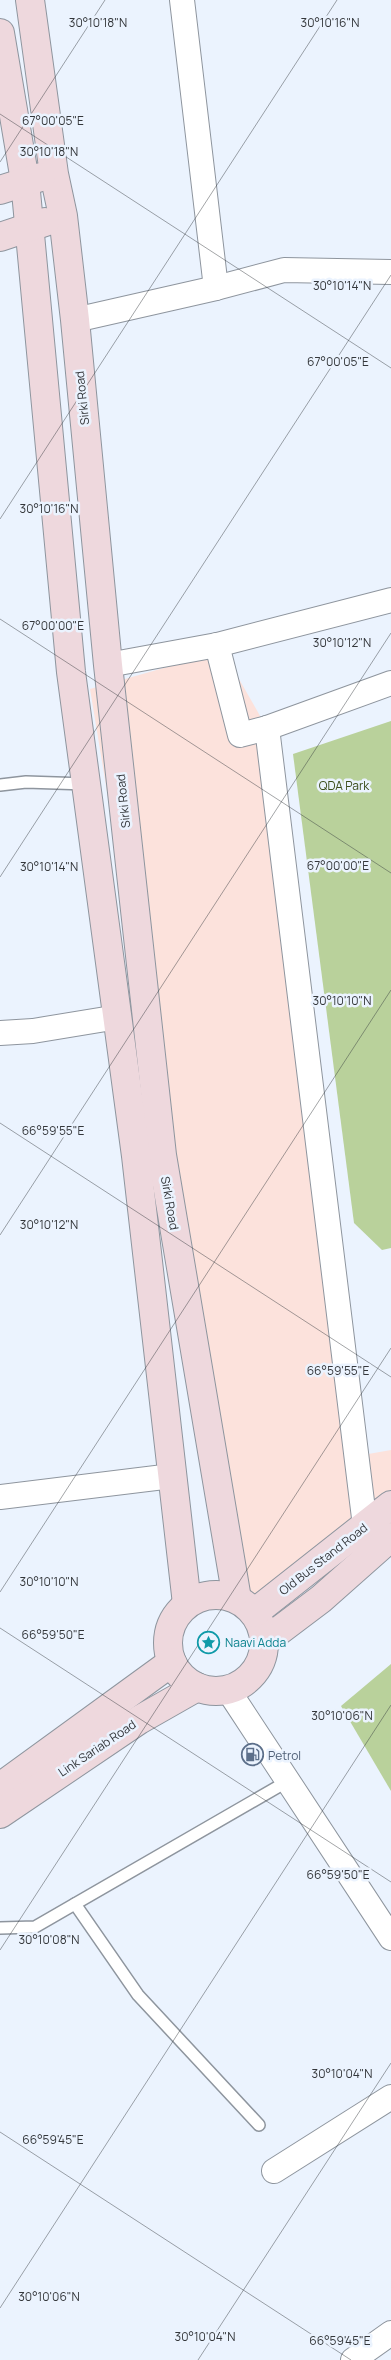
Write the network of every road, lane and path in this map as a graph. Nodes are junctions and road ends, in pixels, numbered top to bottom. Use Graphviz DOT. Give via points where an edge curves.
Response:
graph roads {
  1 [pos="30,0"];
  2 [pos="182,0"];
  3 [pos="0,33"];
  4 [pos="54,174"];
  5 [pos="25,181"];
  6 [pos="0,190"];
  7 [pos="63,216"];
  8 [pos="29,227"];
  9 [pos="0,238"];
  10 [pos="391,272"];
  11 [pos="216,288"];
  12 [pos="75,320"];
  13 [pos="391,600"];
  14 [pos="217,645"];
  15 [pos="108,665"];
  16 [pos="391,683"];
  17 [pos="267,728"];
  18 [pos="86,784"];
  19 [pos="0,785"];
  20 [pos="118,1017"];
  21 [pos="0,1034"];
  22 [pos="172,1476"];
  23 [pos="0,1497"];
  24 [pos="391,1504"];
  25 [pos="365,1526"];
  26 [pos="391,1537"];
  27 [pos="187,1604"];
  28 [pos="245,1606"];
  29 [pos="264,1642"];
  30 [pos="172,1662"];
  31 [pos="197,1687"];
  32 [pos="228,1690"];
  33 [pos="288,1781"];
  34 [pos="0,1788"];
  35 [pos="0,1814"];
  36 [pos="75,1904"];
  37 [pos="0,1928"];
  38 [pos="391,1938"];
  39 [pos="391,2097"];
  40 [pos="259,2125"];
  41 [pos="274,2171"];
  42 [pos="391,2333"];
  43 [pos="354,2360"];
  1 -- 4 [label="main road, Sirki Road"];
  2 -- 11 [label="street"];
  3 -- 5 [label="main road"];
  4 -- 5 [label="main road"];
  4 -- 7 [label="main road, Sirki Road"];
  5 -- 6 [label="main road"];
  5 -- 8 [label="main road"];
  7 -- 8 [label="main road"];
  7 -- 12 [label="main road, Sirki Road"];
  8 -- 9 [label="main road"];
  8 -- 18 [label="main road" via="71,672"];
  10 -- 11 [label="street" via="284,270"];
  11 -- 12 [label="street"];
  12 -- 15 [label="main road, Sirki Road"];
  13 -- 14 [label="street"];
  14 -- 15 [label="street"];
  14 -- 17 [label="street" via="240,735"];
  15 -- 28 [label="main road, Sirki Road" via="162,1155"];
  16 -- 17 [label="street"];
  17 -- 25 [label="street"];
  18 -- 19 [label="lane" via="26,782"];
  18 -- 20 [label="main road"];
  20 -- 21 [label="street"];
  20 -- 22 [label="main road"];
  22 -- 23 [label="street"];
  22 -- 27 [label="main road"];
  24 -- 25 [label="main road, Old Bus Stand Road"];
  25 -- 28 [label="main road, Old Bus Stand Road"];
  26 -- 29 [label="main road, Old Bus Stand Road" via="321,1599"];
  27 -- 28 [label="main road" via="198,1598 224,1595"];
  27 -- 30 [label="main road" via="169,1631"];
  28 -- 29 [label="main road" via="262,1627"];
  29 -- 32 [label="main road" via="262,1658 254,1672 243,1683"];
  30 -- 31 [label="main road" via="182,1677"];
  30 -- 34 [label="main road, Link Sariab Road"];
  31 -- 32 [label="main road" via="209,1691"];
  31 -- 35 [label="main road, Link Sariab Road" via="140,1720"];
  32 -- 33 [label="street"];
  33 -- 36 [label="lane"];
  33 -- 38 [label="street"];
  36 -- 37 [label="lane" via="35,1927"];
  36 -- 40 [label="lane" via="138,1995"];
  39 -- 41 [label="street"];
  42 -- 43 [label="street"];
}
